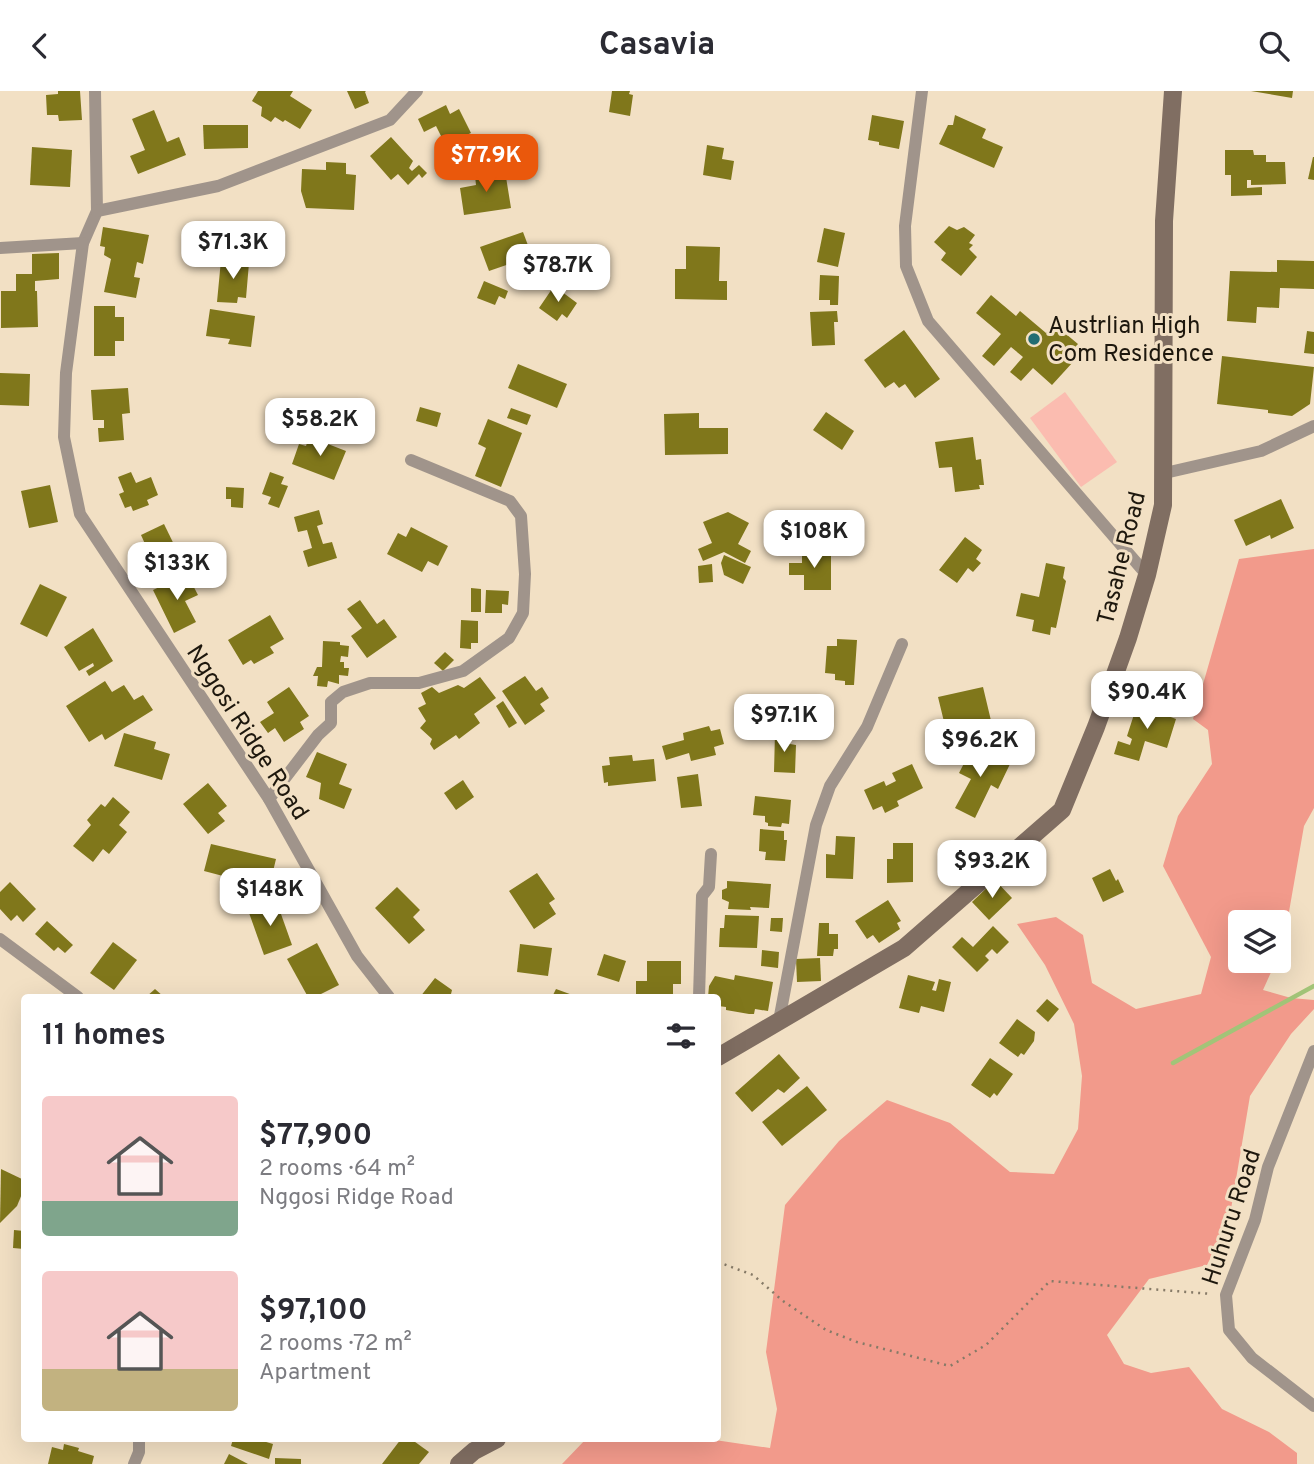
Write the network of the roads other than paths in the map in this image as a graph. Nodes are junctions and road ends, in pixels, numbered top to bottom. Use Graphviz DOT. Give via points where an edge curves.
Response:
graph roads {
  1 [pos="95,91"];
  2 [pos="417,91"];
  3 [pos="922,91"];
  4 [pos="1173,91"];
  5 [pos="97,211"];
  6 [pos="83,243"];
  7 [pos="0,249"];
  8 [pos="1314,426"];
  9 [pos="411,460"];
  10 [pos="1165,473"];
  11 [pos="1147,575"];
  12 [pos="902,644"];
  13 [pos="269,799"];
  14 [pos="711,854"];
  15 [pos="0,939"];
  16 [pos="74,994"];
  17 [pos="387,994"];
  18 [pos="699,994"];
  19 [pos="779,1021"];
  20 [pos="1314,1051"];
  21 [pos="721,1055"];
  22 [pos="1314,1406"];
  23 [pos="139,1442"];
  24 [pos="491,1442"];
  25 [pos="134,1464"];
  26 [pos="459,1464"];
  1 -- 5 [label="street"];
  2 -- 5 [label="street" via="390,120 218,187"];
  3 -- 11 [label="street" via="905,226 906,266 928,321"];
  4 -- 10 [label="street, Tasahe Road" via="1164,221"];
  5 -- 6 [label="street, Nggosi Ridge Road"];
  6 -- 7 [label="street"];
  6 -- 13 [label="street, Nggosi Ridge Road" via="66,373 64,437 80,515"];
  8 -- 10 [label="street" via="1261,451"];
  9 -- 13 [label="street" via="510,501 521,516 523,613 509,638 463,671 419,683 370,683 343,692 331,702 331,723"];
  10 -- 11 [label="street, Tasahe Road" via="1163,505"];
  11 -- 19 [label="street, Tasahe Road" via="1096,727 1062,810 904,948"];
  12 -- 19 [label="street" via="867,727 830,786 817,825"];
  13 -- 17 [label="street, Nggosi Ridge Road" via="357,956"];
  14 -- 18 [label="street" via="709,887 702,896"];
  15 -- 16 [label="street"];
  19 -- 21 [label="street, Tasahe Road"];
  20 -- 22 [label="street, Huhuru Road" via="1268,1167 1255,1220 1226,1295 1229,1330 1252,1358"];
  23 -- 25 [label="street"];
  24 -- 26 [label="street"];
}
